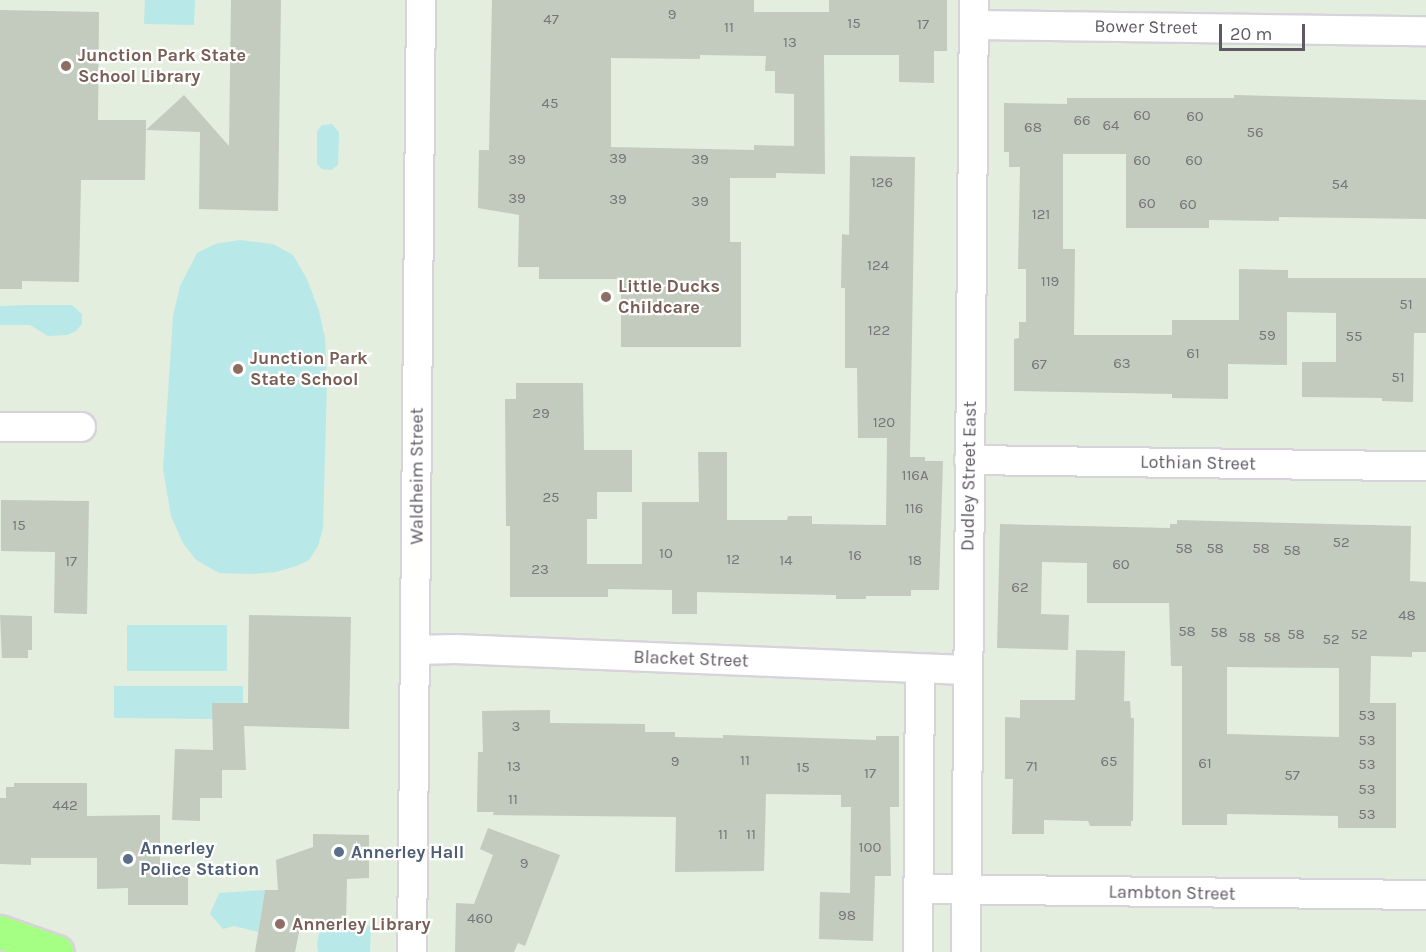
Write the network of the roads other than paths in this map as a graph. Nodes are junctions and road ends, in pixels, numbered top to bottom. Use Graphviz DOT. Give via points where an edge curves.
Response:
graph roads {
  1 [pos="421,0"];
  2 [pos="974,12"];
  3 [pos="1426,31"];
  4 [pos="0,427"];
  5 [pos="81,427"];
  6 [pos="969,460"];
  7 [pos="1426,466"];
  8 [pos="415,650"];
  9 [pos="920,669"];
  10 [pos="967,670"];
  11 [pos="919,889"];
  12 [pos="966,890"];
  13 [pos="1426,895"];
  14 [pos="0,932"];
  15 [pos="57,952"];
  16 [pos="412,952"];
  17 [pos="918,952"];
  18 [pos="966,952"];
  1 -- 8 [label="street, Waldheim Street"];
  2 -- 3 [label="street, Bower Street"];
  2 -- 6 [label="street, Dudley Street East"];
  4 -- 5 [label="street"];
  6 -- 7 [label="street, Lothian Street"];
  6 -- 10 [label="street, Dudley Street East"];
  8 -- 9 [label="street, Blacket Street"];
  8 -- 16 [label="street, Waldheim Street"];
  9 -- 10 [label="street, Blacket Street"];
  9 -- 11 [label="street"];
  10 -- 12 [label="street, Dudley Street East"];
  11 -- 12 [label="street, Lambton Street"];
  11 -- 17 [label="street"];
  12 -- 13 [label="street, Lambton Street"];
  12 -- 18 [label="street, Dudley Street East"];
  14 -- 15 [label="highway"];
}
